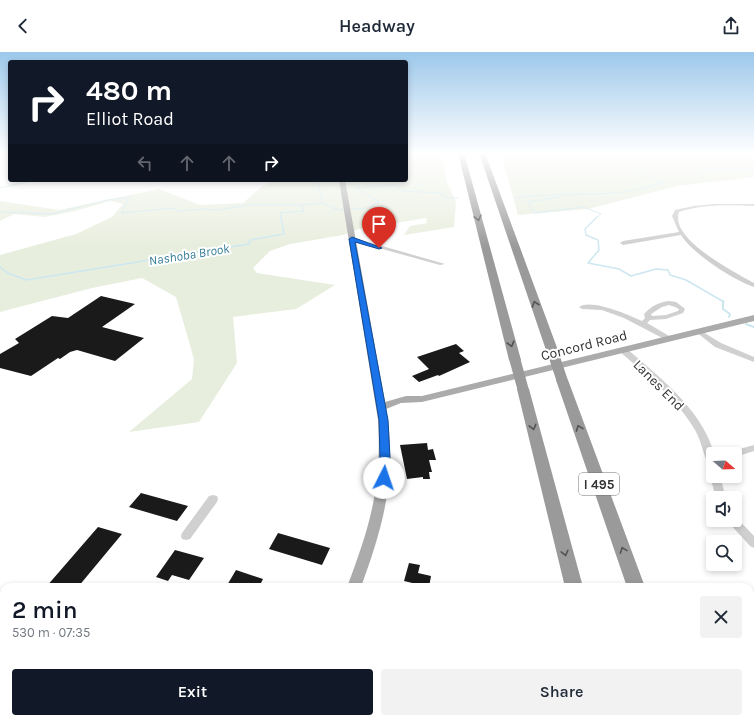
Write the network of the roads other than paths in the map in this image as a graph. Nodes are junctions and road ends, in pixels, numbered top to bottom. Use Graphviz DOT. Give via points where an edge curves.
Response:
graph roads {
  1 [pos="343,184"];
  2 [pos="469,184"];
  3 [pos="493,184"];
  4 [pos="754,205"];
  5 [pos="682,233"];
  6 [pos="352,239"];
  7 [pos="623,243"];
  8 [pos="442,264"];
  9 [pos="754,285"];
  10 [pos="582,307"];
  11 [pos="649,318"];
  12 [pos="754,318"];
  13 [pos="642,324"];
  14 [pos="698,331"];
  15 [pos="668,339"];
  16 [pos="623,350"];
  17 [pos="754,360"];
  18 [pos="381,408"];
  19 [pos="707,447"];
  20 [pos="754,448"];
  21 [pos="742,452"];
  22 [pos="213,499"];
  23 [pos="739,527"];
  24 [pos="186,536"];
  25 [pos="754,543"];
  26 [pos="355,583"];
  27 [pos="573,583"];
  28 [pos="635,583"];
  1 -- 6 [label="main road"];
  2 -- 27 [label="highway, one-way, bridge"];
  28 -- 3 [label="highway, I 495, one-way, bridge"];
  4 -- 5 [label="street" via="680,210 675,216"];
  5 -- 7 [label="street"];
  5 -- 9 [label="street" via="702,254"];
  6 -- 8 [label="street"];
  6 -- 18 [label="main road"];
  10 -- 13 [label="street" via="601,308"];
  11 -- 13 [label="street"];
  12 -- 14 [label="main road, Concord Road"];
  13 -- 15 [label="street"];
  14 -- 15 [label="main road, Concord Road"];
  14 -- 17 [label="street" via="718,345"];
  15 -- 16 [label="main road, Concord Road"];
  16 -- 18 [label="main road, Concord Road" via="422,399 416,403"];
  16 -- 19 [label="street, Lanes End" via="677,399"];
  18 -- 26 [label="main road" via="385,458 382,493 371,538"];
  20 -- 21 [label="street"];
  22 -- 24 [label="street"];
  23 -- 25 [label="street"];
}
